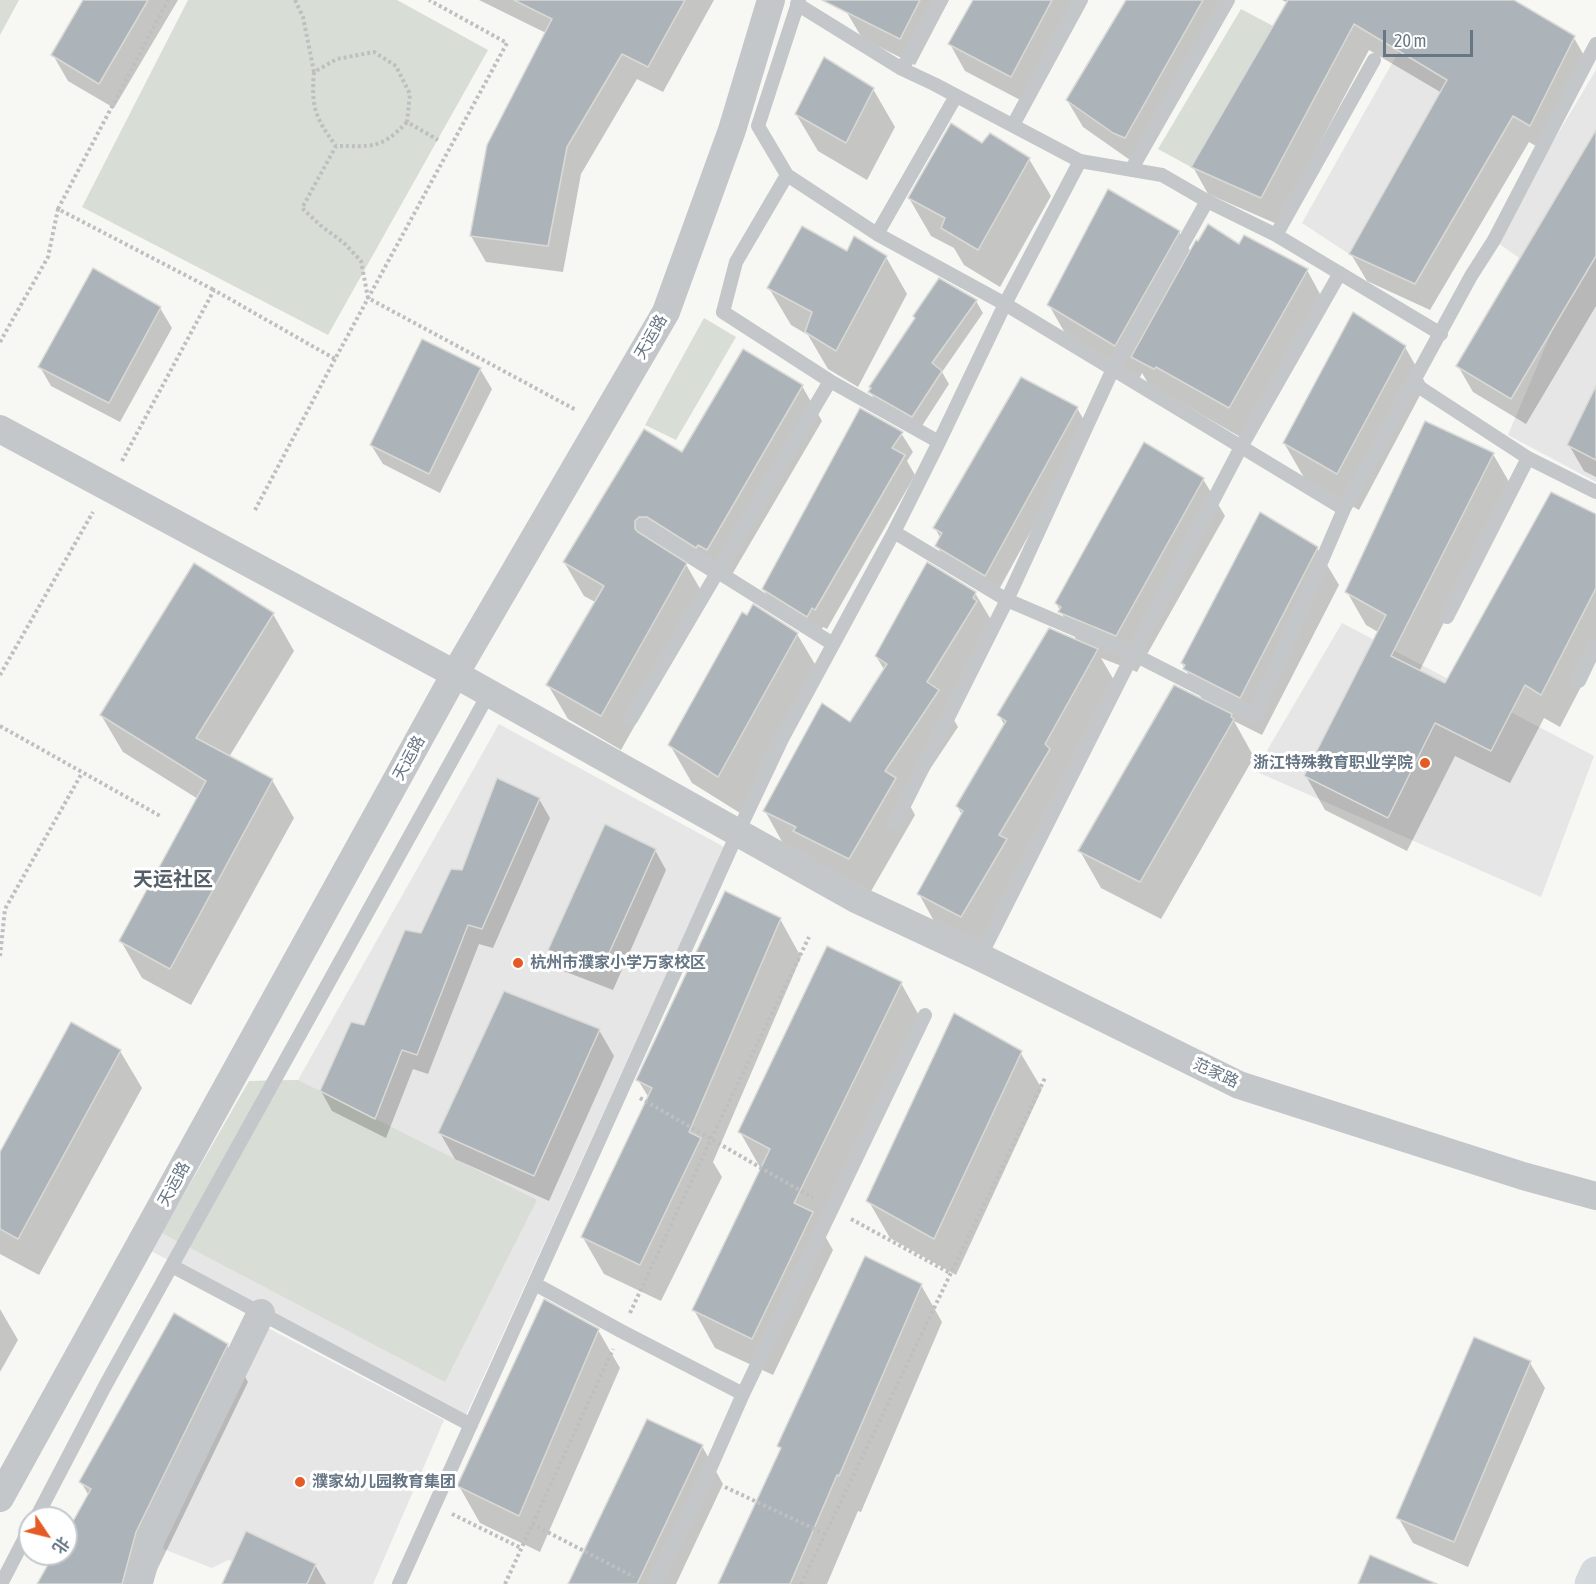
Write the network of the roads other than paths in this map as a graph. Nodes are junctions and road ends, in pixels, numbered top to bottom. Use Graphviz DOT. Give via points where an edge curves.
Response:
graph roads {
  1 [pos="940,0"];
  2 [pos="1081,0"];
  3 [pos="1228,0"];
  4 [pos="789,1"];
  5 [pos="1596,44"];
  6 [pos="1374,60"];
  7 [pos="902,69"];
  8 [pos="956,96"];
  9 [pos="1012,125"];
  10 [pos="1080,161"];
  11 [pos="1131,170"];
  12 [pos="787,175"];
  13 [pos="1207,201"];
  14 [pos="877,234"];
  15 [pos="1276,236"];
  16 [pos="1340,273"];
  17 [pos="1005,304"];
  18 [pos="1441,334"];
  19 [pos="1113,369"];
  20 [pos="830,381"];
  21 [pos="1413,384"];
  22 [pos="0,429"];
  23 [pos="939,442"];
  24 [pos="1241,447"];
  25 [pos="1528,458"];
  26 [pos="1596,492"];
  27 [pos="1344,509"];
  28 [pos="643,525"];
  29 [pos="894,532"];
  30 [pos="716,573"];
  31 [pos="1007,600"];
  32 [pos="1447,618"];
  33 [pos="833,644"];
  34 [pos="1596,645"];
  35 [pos="1133,654"];
  36 [pos="455,674"];
  37 [pos="1579,681"];
  38 [pos="489,693"];
  39 [pos="631,719"];
  40 [pos="895,823"];
  41 [pos="738,832"];
  42 [pos="980,957"];
  43 [pos="925,1015"];
  44 [pos="1596,1196"];
  45 [pos="172,1266"];
  46 [pos="535,1284"];
  47 [pos="261,1313"];
  48 [pos="743,1394"];
  49 [pos="471,1425"];
  50 [pos="0,1498"];
  51 [pos="42,1506"];
  52 [pos="18,1551"];
  53 [pos="1596,1573"];
  54 [pos="1,1584"];
  55 [pos="138,1584"];
  56 [pos="399,1584"];
  57 [pos="654,1584"];
  58 [pos="1591,1584"];
  1 -- 7 [label="lane"];
  2 -- 9 [label="lane"];
  3 -- 11 [label="lane"];
  4 -- 7 [label="lane"];
  4 -- 12 [label="lane" via="758,126"];
  4 -- 36 [label="street, 天运路" via="732,130 666,312"];
  5 -- 18 [label="lane"];
  6 -- 15 [label="lane"];
  7 -- 8 [label="lane"];
  8 -- 9 [label="lane"];
  8 -- 14 [label="lane"];
  9 -- 10 [label="lane"];
  10 -- 11 [label="lane"];
  10 -- 17 [label="lane"];
  11 -- 13 [label="lane" via="1162,175"];
  12 -- 14 [label="lane"];
  12 -- 20 [label="lane" via="736,262 723,312"];
  13 -- 15 [label="lane"];
  13 -- 19 [label="lane"];
  14 -- 17 [label="lane"];
  15 -- 16 [label="lane"];
  16 -- 18 [label="lane"];
  16 -- 24 [label="lane"];
  17 -- 19 [label="lane"];
  17 -- 23 [label="lane"];
  18 -- 21 [label="lane"];
  19 -- 24 [label="lane"];
  19 -- 31 [label="lane"];
  20 -- 23 [label="lane"];
  20 -- 30 [label="lane"];
  21 -- 25 [label="lane"];
  21 -- 27 [label="lane"];
  22 -- 36 [label="street, 范家路"];
  23 -- 29 [label="lane"];
  24 -- 27 [label="lane"];
  24 -- 35 [label="lane"];
  25 -- 26 [label="lane"];
  25 -- 32 [label="lane"];
  27 -- 35 [label="lane" via="1255,716"];
  28 -- 30 [label="lane"];
  29 -- 31 [label="lane"];
  29 -- 33 [label="lane"];
  30 -- 33 [label="lane"];
  30 -- 39 [label="lane"];
  31 -- 35 [label="lane"];
  31 -- 40 [label="lane"];
  33 -- 41 [label="lane"];
  34 -- 37 [label="lane"];
  35 -- 42 [label="lane"];
  36 -- 38 [label="street, 范家路"];
  36 -- 50 [label="street, 天运路"];
  38 -- 41 [label="street, 范家路"];
  38 -- 45 [label="lane"];
  41 -- 42 [label="street, 范家路" via="856,899"];
  41 -- 46 [label="lane"];
  42 -- 44 [label="street, 范家路" via="1239,1085"];
  43 -- 48 [label="lane"];
  45 -- 47 [label="lane"];
  45 -- 51 [label="lane"];
  46 -- 48 [label="lane"];
  46 -- 49 [label="lane"];
  47 -- 49 [label="lane"];
  47 -- 55 [label="street" via="150,1539"];
  48 -- 57 [label="lane"];
  49 -- 56 [label="lane"];
  52 -- 54 [label="lane"];
  53 -- 58 [label="main road"];
}
